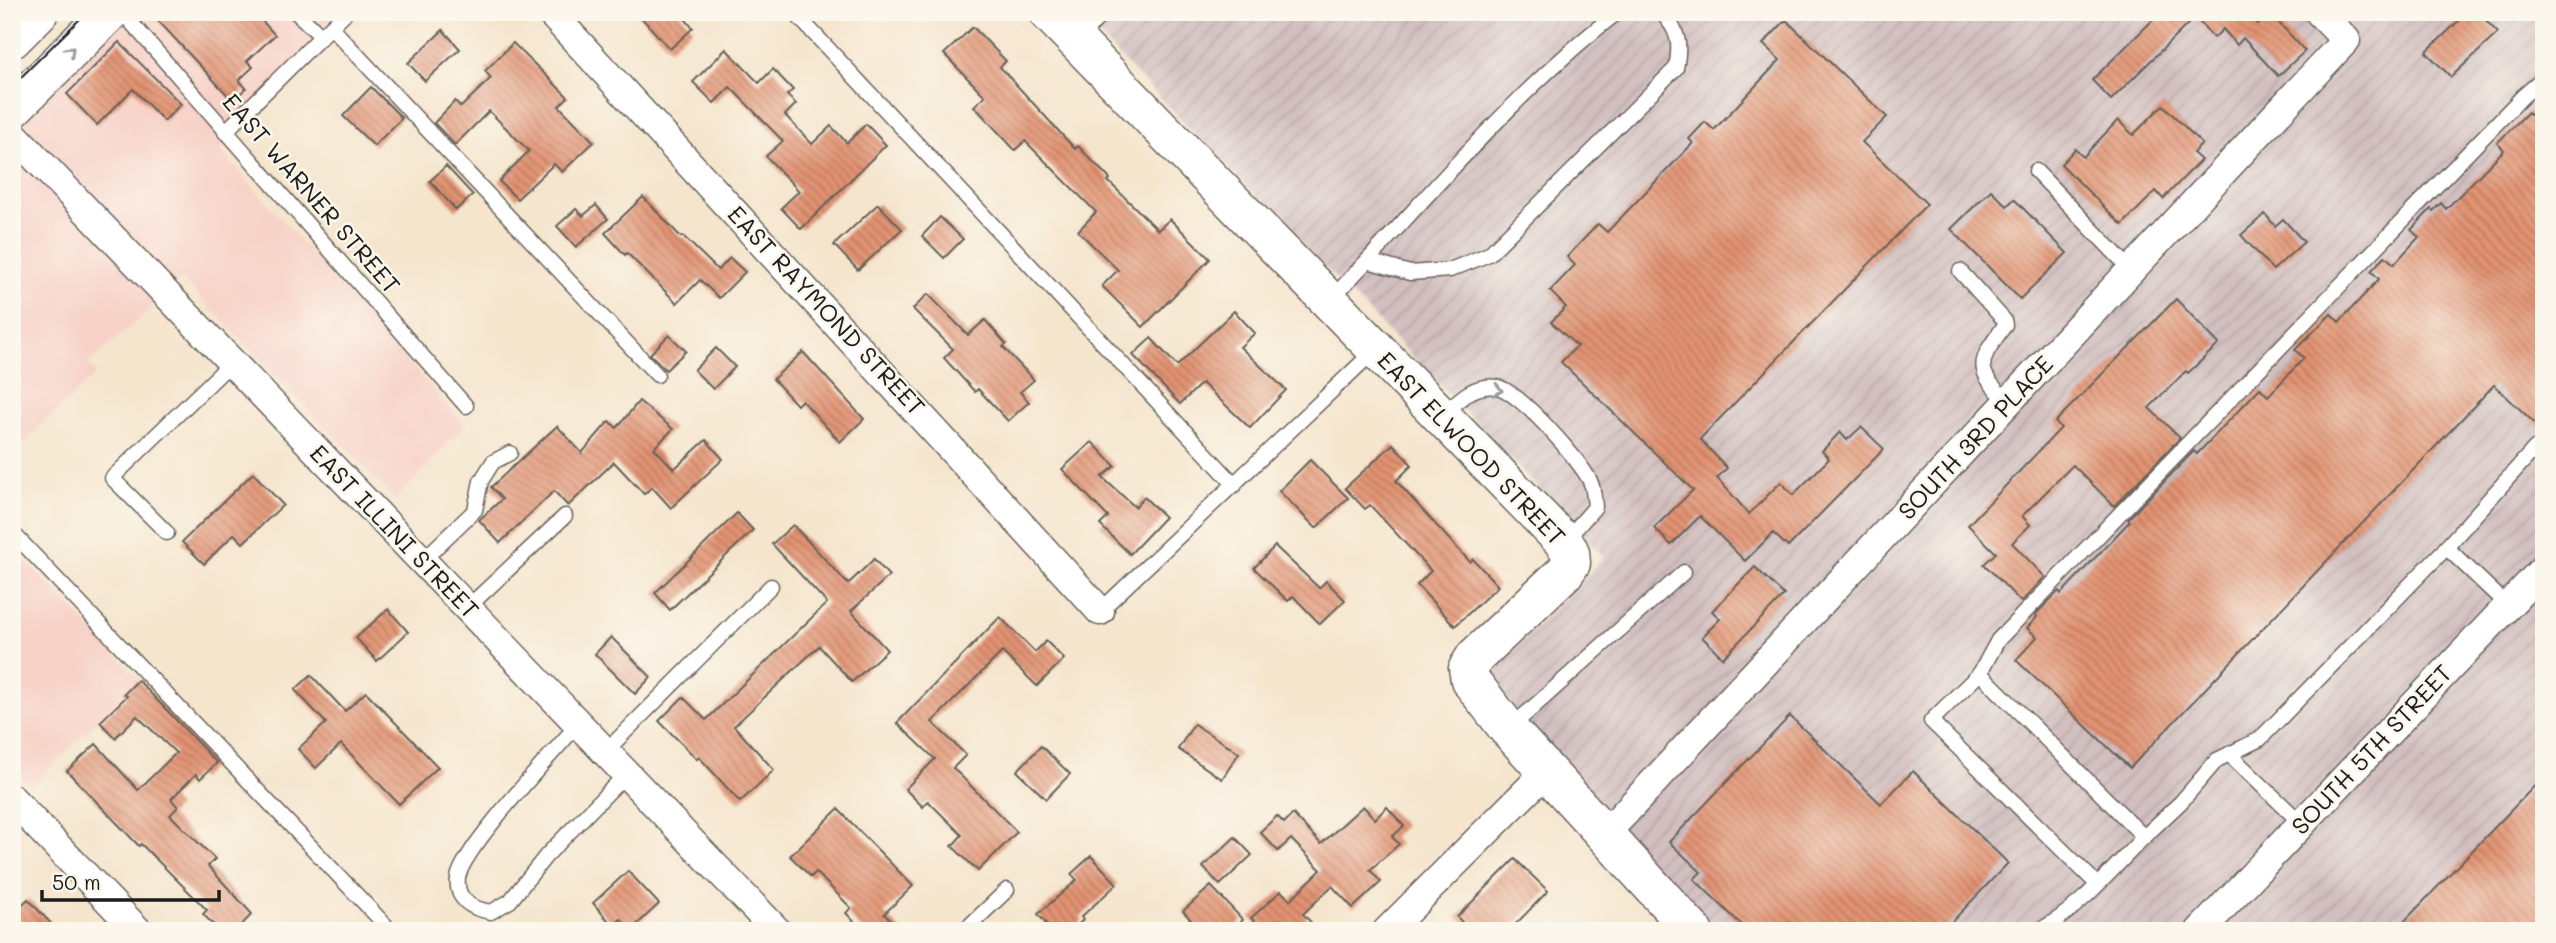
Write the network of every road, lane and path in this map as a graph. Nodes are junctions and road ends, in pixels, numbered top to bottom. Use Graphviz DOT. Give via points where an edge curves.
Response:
graph roads {
  1 [pos="39,12"];
  2 [pos="110,12"];
  3 [pos="122,12"];
  4 [pos="296,12"];
  5 [pos="346,12"];
  6 [pos="550,12"];
  7 [pos="794,12"];
  8 [pos="1048,12"];
  9 [pos="1104,12"];
  10 [pos="1661,12"];
  11 [pos="2319,12"];
  12 [pos="1612,14"];
  13 [pos="326,32"];
  14 [pos="12,39"];
  15 [pos="1076,41"];
  16 [pos="2544,78"];
  17 [pos="12,109"];
  18 [pos="225,132"];
  19 [pos="12,133"];
  20 [pos="2036,170"];
  21 [pos="1368,261"];
  22 [pos="1960,271"];
  23 [pos="2132,271"];
  24 [pos="1329,301"];
  25 [pos="1376,349"];
  26 [pos="232,362"];
  27 [pos="657,375"];
  28 [pos="2009,403"];
  29 [pos="466,406"];
  30 [pos="1441,416"];
  31 [pos="2535,448"];
  32 [pos="510,453"];
  33 [pos="1235,485"];
  34 [pos="565,516"];
  35 [pos="12,532"];
  36 [pos="167,533"];
  37 [pos="1564,542"];
  38 [pos="2446,547"];
  39 [pos="422,561"];
  40 [pos="2544,568"];
  41 [pos="1684,572"];
  42 [pos="771,586"];
  43 [pos="2508,606"];
  44 [pos="467,608"];
  45 [pos="1100,611"];
  46 [pos="1980,673"];
  47 [pos="578,724"];
  48 [pos="1508,729"];
  49 [pos="605,752"];
  50 [pos="2229,754"];
  51 [pos="1547,771"];
  52 [pos="626,773"];
  53 [pos="12,799"];
  54 [pos="2302,824"];
  55 [pos="1605,834"];
  56 [pos="2144,837"];
  57 [pos="2096,884"];
  58 [pos="1007,890"];
  59 [pos="138,931"];
  60 [pos="391,931"];
  61 [pos="776,931"];
  62 [pos="964,931"];
  63 [pos="1387,931"];
  64 [pos="1693,931"];
  65 [pos="2038,931"];
  66 [pos="2200,931"];
  1 -- 14 [label="street"];
  17 -- 2 [label="street, one-way"];
  3 -- 18 [label="lane, EAST WARNER STREET"];
  4 -- 13 [label="lane"];
  5 -- 13 [label="lane"];
  6 -- 45 [label="street, EAST RAYMOND STREET"];
  7 -- 33 [label="lane"];
  8 -- 15 [label="street, EAST ELWOOD STREET"];
  9 -- 15 [label="lane"];
  10 -- 21 [label="lane" via="1676,28 1676,68 1489,254 1450,270 1409,273"];
  11 -- 23 [label="street, SOUTH 3RD PLACE" via="2346,40"];
  12 -- 21 [label="lane" via="1450,170"];
  13 -- 18 [label="lane"];
  13 -- 27 [label="lane"];
  15 -- 24 [label="street, EAST ELWOOD STREET"];
  16 -- 46 [label="lane" via="1998,640"];
  18 -- 29 [label="lane, EAST WARNER STREET"];
  19 -- 26 [label="street, EAST ILLINI STREET"];
  20 -- 23 [label="lane"];
  21 -- 24 [label="lane"];
  22 -- 28 [label="lane" via="2004,320 1983,364 1985,380"];
  23 -- 28 [label="street, SOUTH 3RD PLACE"];
  24 -- 25 [label="street, EAST ELWOOD STREET"];
  25 -- 30 [label="street, EAST ELWOOD STREET"];
  25 -- 33 [label="lane"];
  26 -- 36 [label="lane" via="112,478"];
  26 -- 39 [label="street, EAST ILLINI STREET"];
  28 -- 55 [label="street, SOUTH 3RD PLACE"];
  30 -- 37 [label="street, EAST ELWOOD STREET"];
  30 -- 37 [label="lane, one-way" via="1477,387 1497,387 1508,391 1566,447 1591,483 1595,507"];
  31 -- 38 [label="lane"];
  32 -- 39 [label="lane" via="493,462 481,481 475,510"];
  33 -- 45 [label="lane"];
  34 -- 44 [label="lane"];
  35 -- 60 [label="lane"];
  37 -- 48 [label="street, EAST ELWOOD STREET" via="1571,563 1565,572 1468,668 1470,680"];
  38 -- 43 [label="lane"];
  38 -- 50 [label="lane" via="2260,739"];
  39 -- 44 [label="street, EAST ILLINI STREET"];
  40 -- 43 [label="street, SOUTH 5TH STREET"];
  41 -- 48 [label="lane"];
  42 -- 49 [label="lane"];
  43 -- 54 [label="street, SOUTH 5TH STREET"];
  44 -- 47 [label="street, EAST ILLINI STREET"];
  46 -- 56 [label="lane"];
  46 -- 57 [label="lane" via="1931,721"];
  47 -- 49 [label="street, EAST ILLINI STREET"];
  47 -- 52 [label="lane" via="469,855 458,876 459,893 472,909 491,912 510,901 546,856"];
  48 -- 51 [label="street, EAST ELWOOD STREET"];
  49 -- 52 [label="street, EAST ILLINI STREET"];
  50 -- 54 [label="lane"];
  50 -- 56 [label="lane" via="2217,760"];
  51 -- 55 [label="street, EAST ELWOOD STREET"];
  51 -- 63 [label="street"];
  52 -- 61 [label="street, EAST ILLINI STREET"];
  53 -- 59 [label="street"];
  54 -- 66 [label="street, SOUTH 5TH STREET"];
  55 -- 64 [label="street, EAST ELWOOD STREET"];
  56 -- 57 [label="lane"];
  57 -- 65 [label="lane"];
  58 -- 62 [label="lane"];
}
